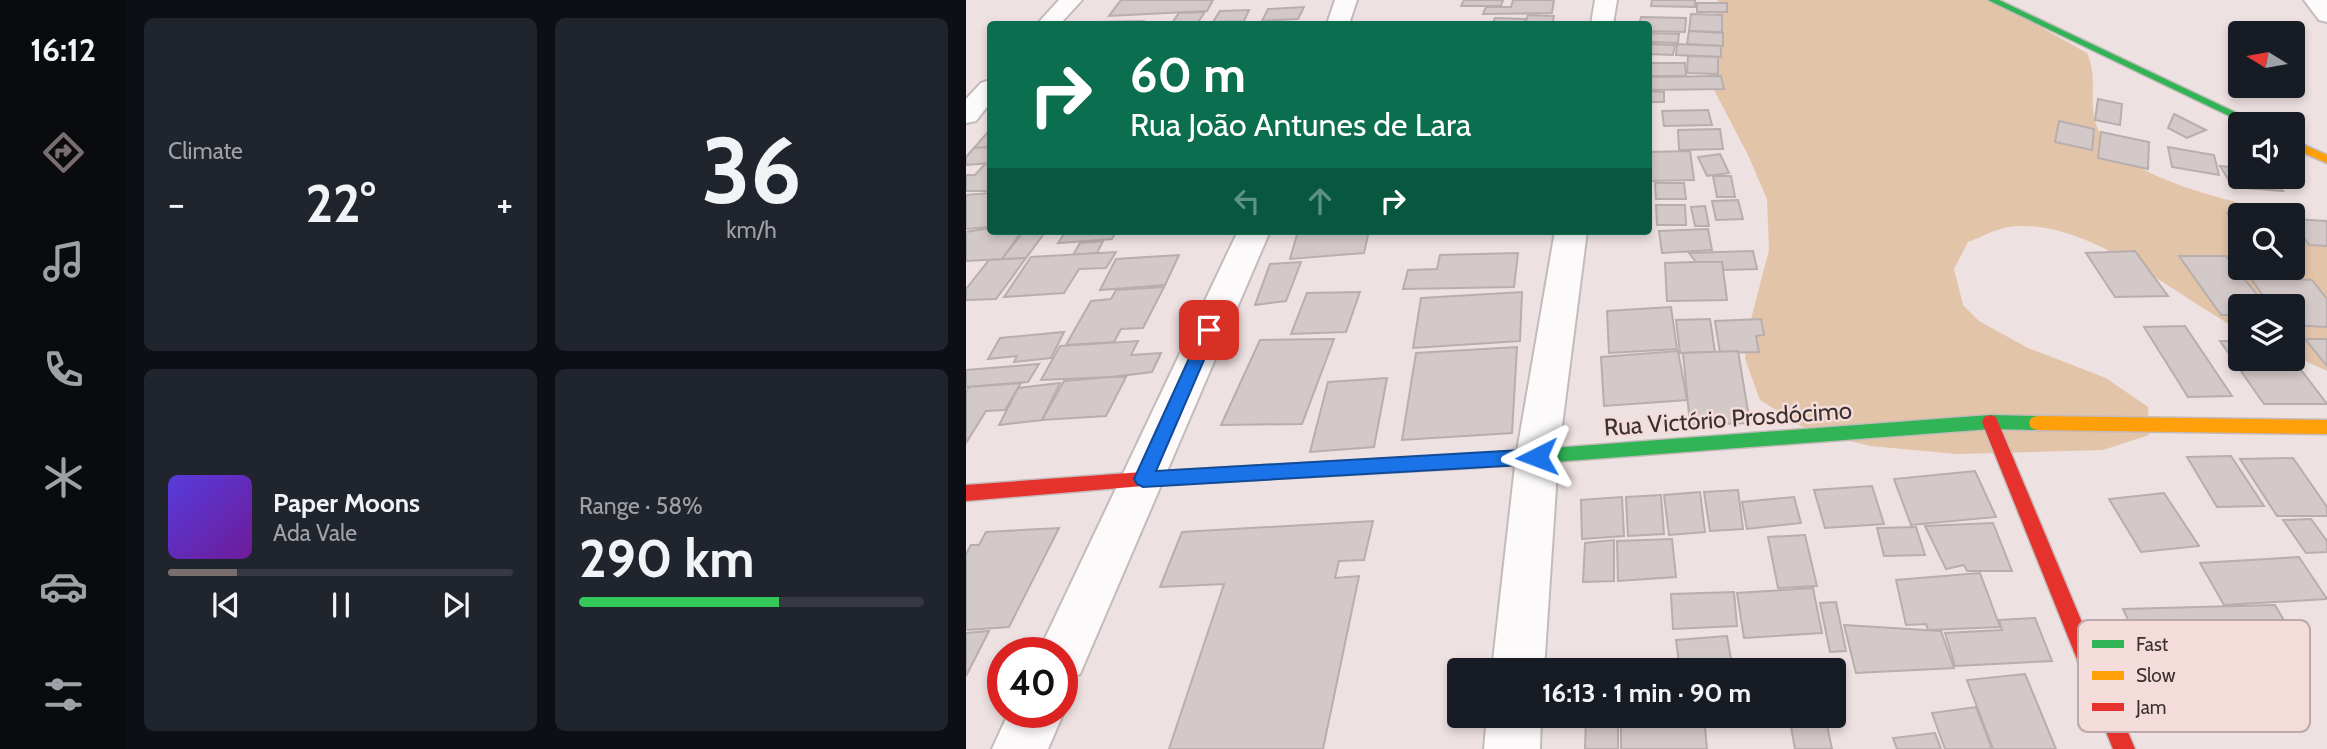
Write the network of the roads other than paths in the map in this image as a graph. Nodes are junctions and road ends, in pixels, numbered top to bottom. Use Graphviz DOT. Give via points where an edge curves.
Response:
graph roads {
  1 [pos="1070,0"];
  2 [pos="1346,0"];
  3 [pos="1606,0"];
  4 [pos="1992,0"];
  5 [pos="2315,0"];
  6 [pos="2327,15"];
  7 [pos="1051,21"];
  8 [pos="1339,21"];
  9 [pos="1602,21"];
  10 [pos="987,92"];
  11 [pos="2229,112"];
  12 [pos="966,117"];
  13 [pos="987,118"];
  14 [pos="2305,149"];
  15 [pos="2327,159"];
  16 [pos="1252,235"];
  17 [pos="1570,235"];
  18 [pos="1990,422"];
  19 [pos="2327,427"];
  20 [pos="1537,457"];
  21 [pos="1143,479"];
  22 [pos="966,493"];
  23 [pos="1071,637"];
  24 [pos="2078,637"];
  25 [pos="1519,658"];
  26 [pos="1030,728"];
  27 [pos="1513,728"];
  28 [pos="2117,732"];
  29 [pos="1020,749"];
  30 [pos="1511,749"];
  31 [pos="2124,749"];
  1 -- 7 [label="street"];
  2 -- 8 [label="street"];
  3 -- 9 [label="street"];
  4 -- 11 [label="main road"];
  5 -- 6 [label="street"];
  10 -- 12 [label="street"];
  12 -- 13 [label="street"];
  14 -- 15 [label="main road"];
  16 -- 21 [label="street"];
  17 -- 20 [label="street"];
  18 -- 19 [label="main road, Rua Victório Prosdócimo"];
  18 -- 20 [label="main road, Rua Victório Prosdócimo"];
  18 -- 24 [label="main road"];
  20 -- 21 [label="main road, Rua Victório Prosdócimo"];
  20 -- 25 [label="street"];
  21 -- 22 [label="main road, Rua Victório Prosdócimo"];
  21 -- 23 [label="street"];
  26 -- 29 [label="street"];
  27 -- 30 [label="street"];
  28 -- 31 [label="main road"];
}
